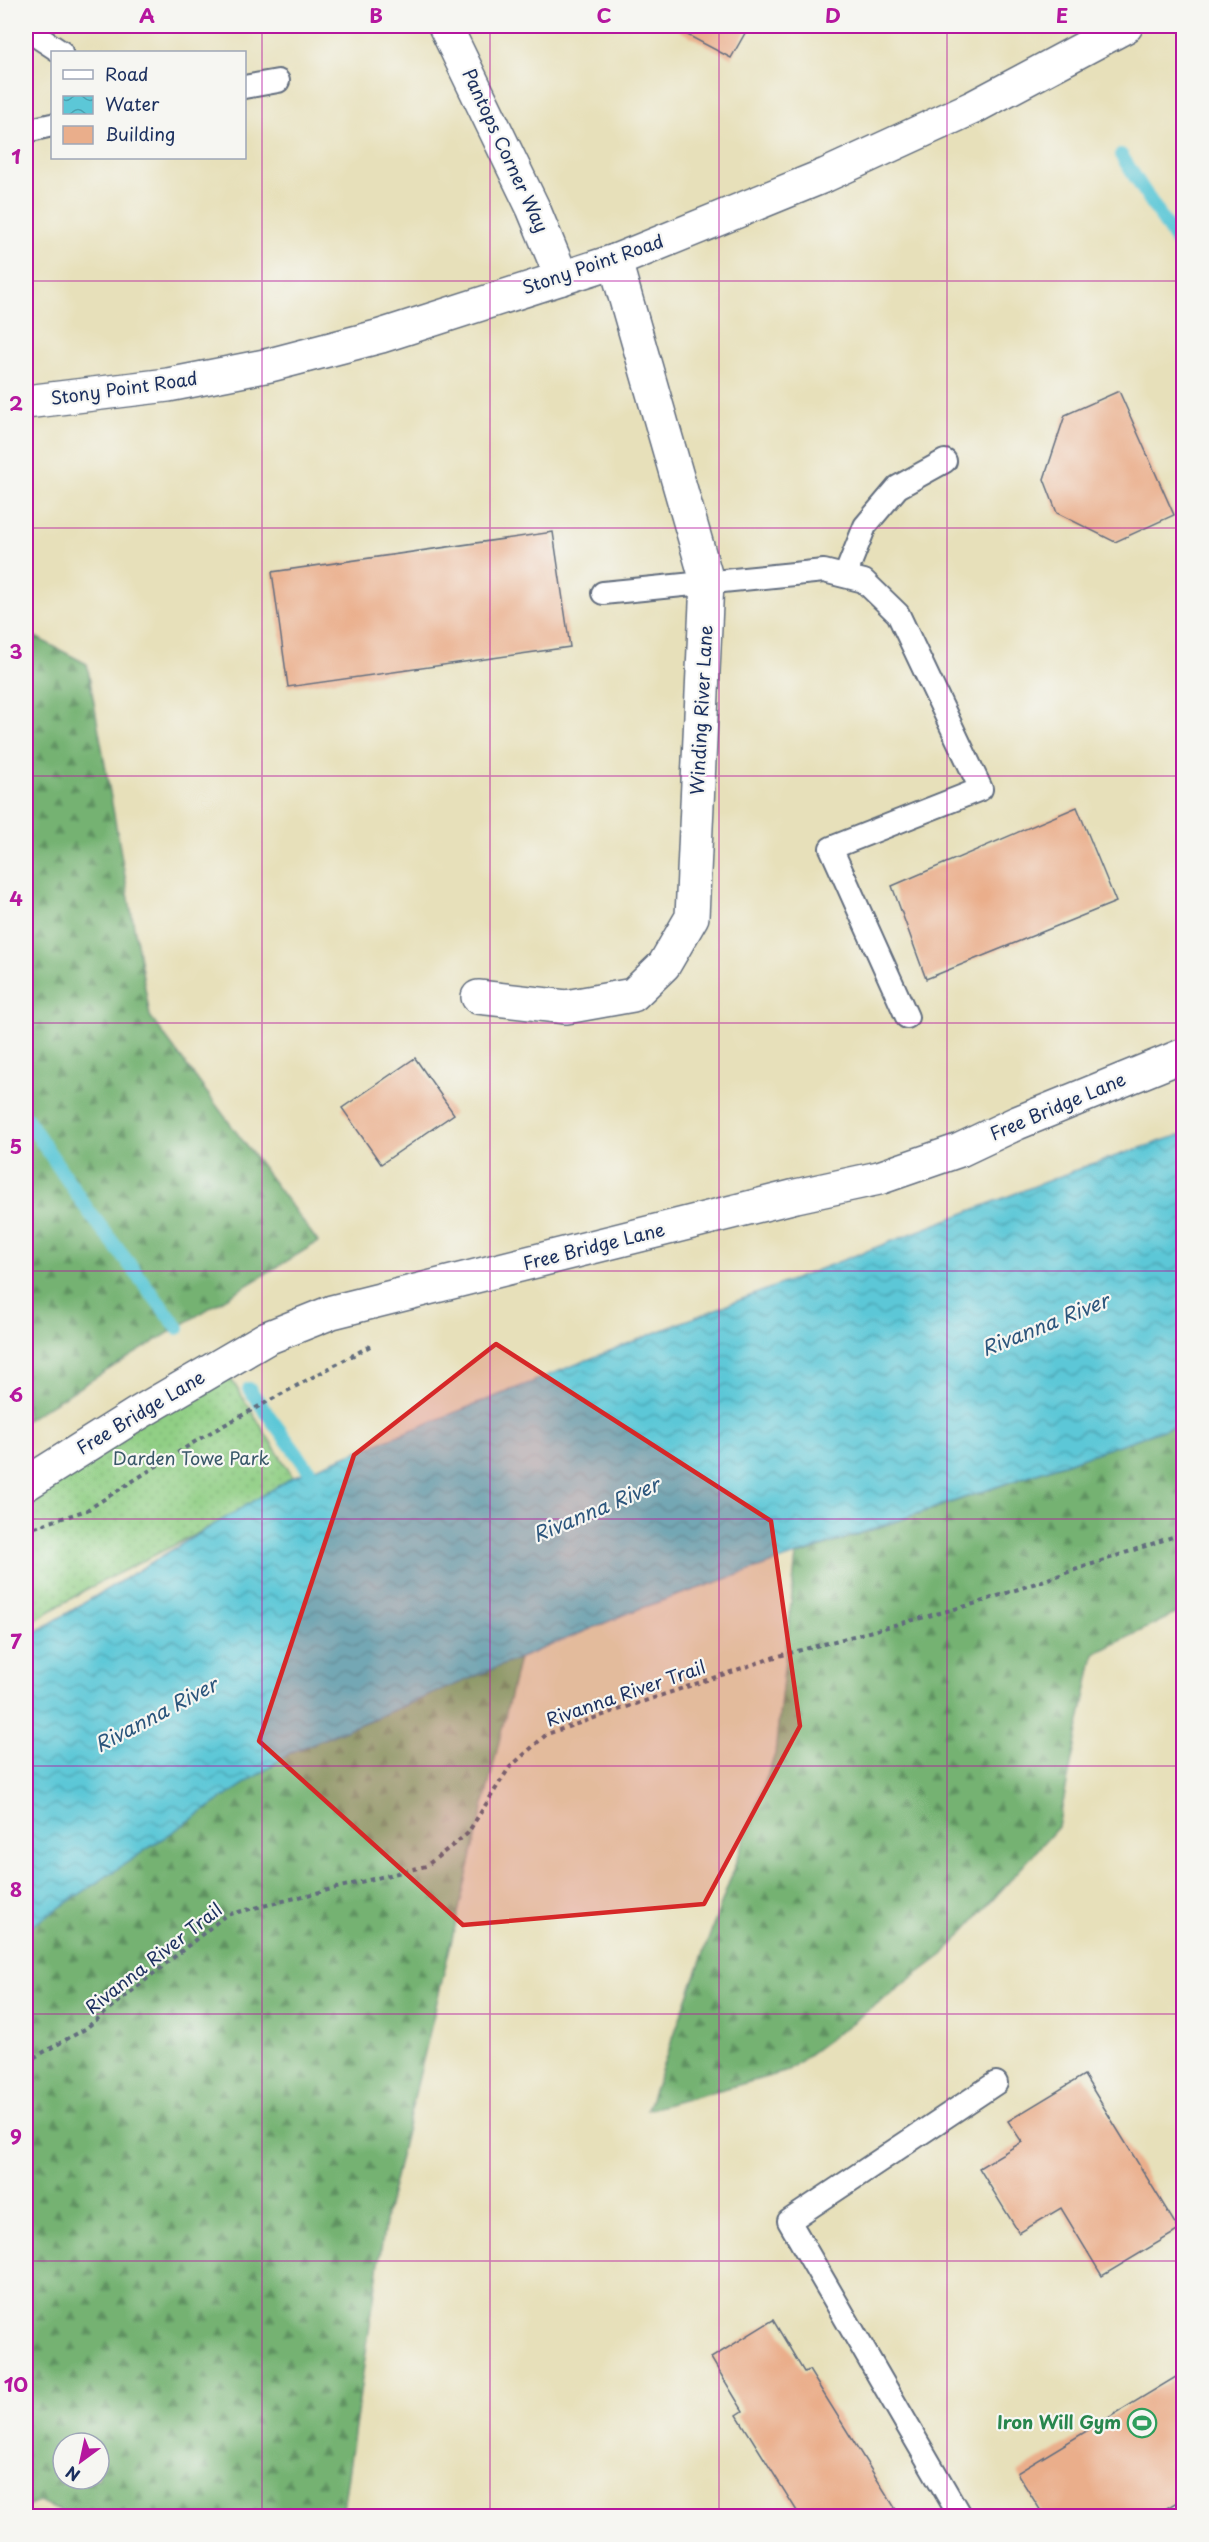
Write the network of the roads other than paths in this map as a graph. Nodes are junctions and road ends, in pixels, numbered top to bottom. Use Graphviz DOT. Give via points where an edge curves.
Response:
graph roads {
  1 [pos="445,26"];
  2 [pos="1126,26"];
  3 [pos="26,29"];
  4 [pos="59,51"];
  5 [pos="278,81"];
  6 [pos="246,87"];
  7 [pos="51,125"];
  8 [pos="26,131"];
  9 [pos="615,261"];
  10 [pos="562,278"];
  11 [pos="26,402"];
  12 [pos="945,461"];
  13 [pos="845,576"];
  14 [pos="707,581"];
  15 [pos="603,593"];
  16 [pos="478,997"];
  17 [pos="907,1017"];
  18 [pos="1184,1055"];
  19 [pos="26,1484"];
  20 [pos="996,2084"];
  21 [pos="960,2517"];
  1 -- 10 [label="street, Pantops Corner Way" via="533,208"];
  2 -- 9 [label="street, Stony Point Road" via="964,112 826,176"];
  3 -- 4 [label="lane"];
  5 -- 6 [label="lane"];
  7 -- 8 [label="lane"];
  9 -- 10 [label="street, Stony Point Road"];
  9 -- 14 [label="street, Winding River Lane"];
  10 -- 11 [label="street, Stony Point Road" via="381,336 270,365 168,385"];
  12 -- 13 [label="lane" via="898,487 865,526"];
  13 -- 14 [label="lane" via="824,571"];
  13 -- 17 [label="lane" via="864,581 898,614 981,789 831,848"];
  14 -- 15 [label="lane"];
  14 -- 16 [label="street, Winding River Lane" via="692,916 663,965 633,995 566,1007"];
  18 -- 19 [label="street, Free Bridge Lane" via="960,1150 879,1178 332,1312 267,1338"];
  20 -- 21 [label="lane" via="789,2221"];
}
